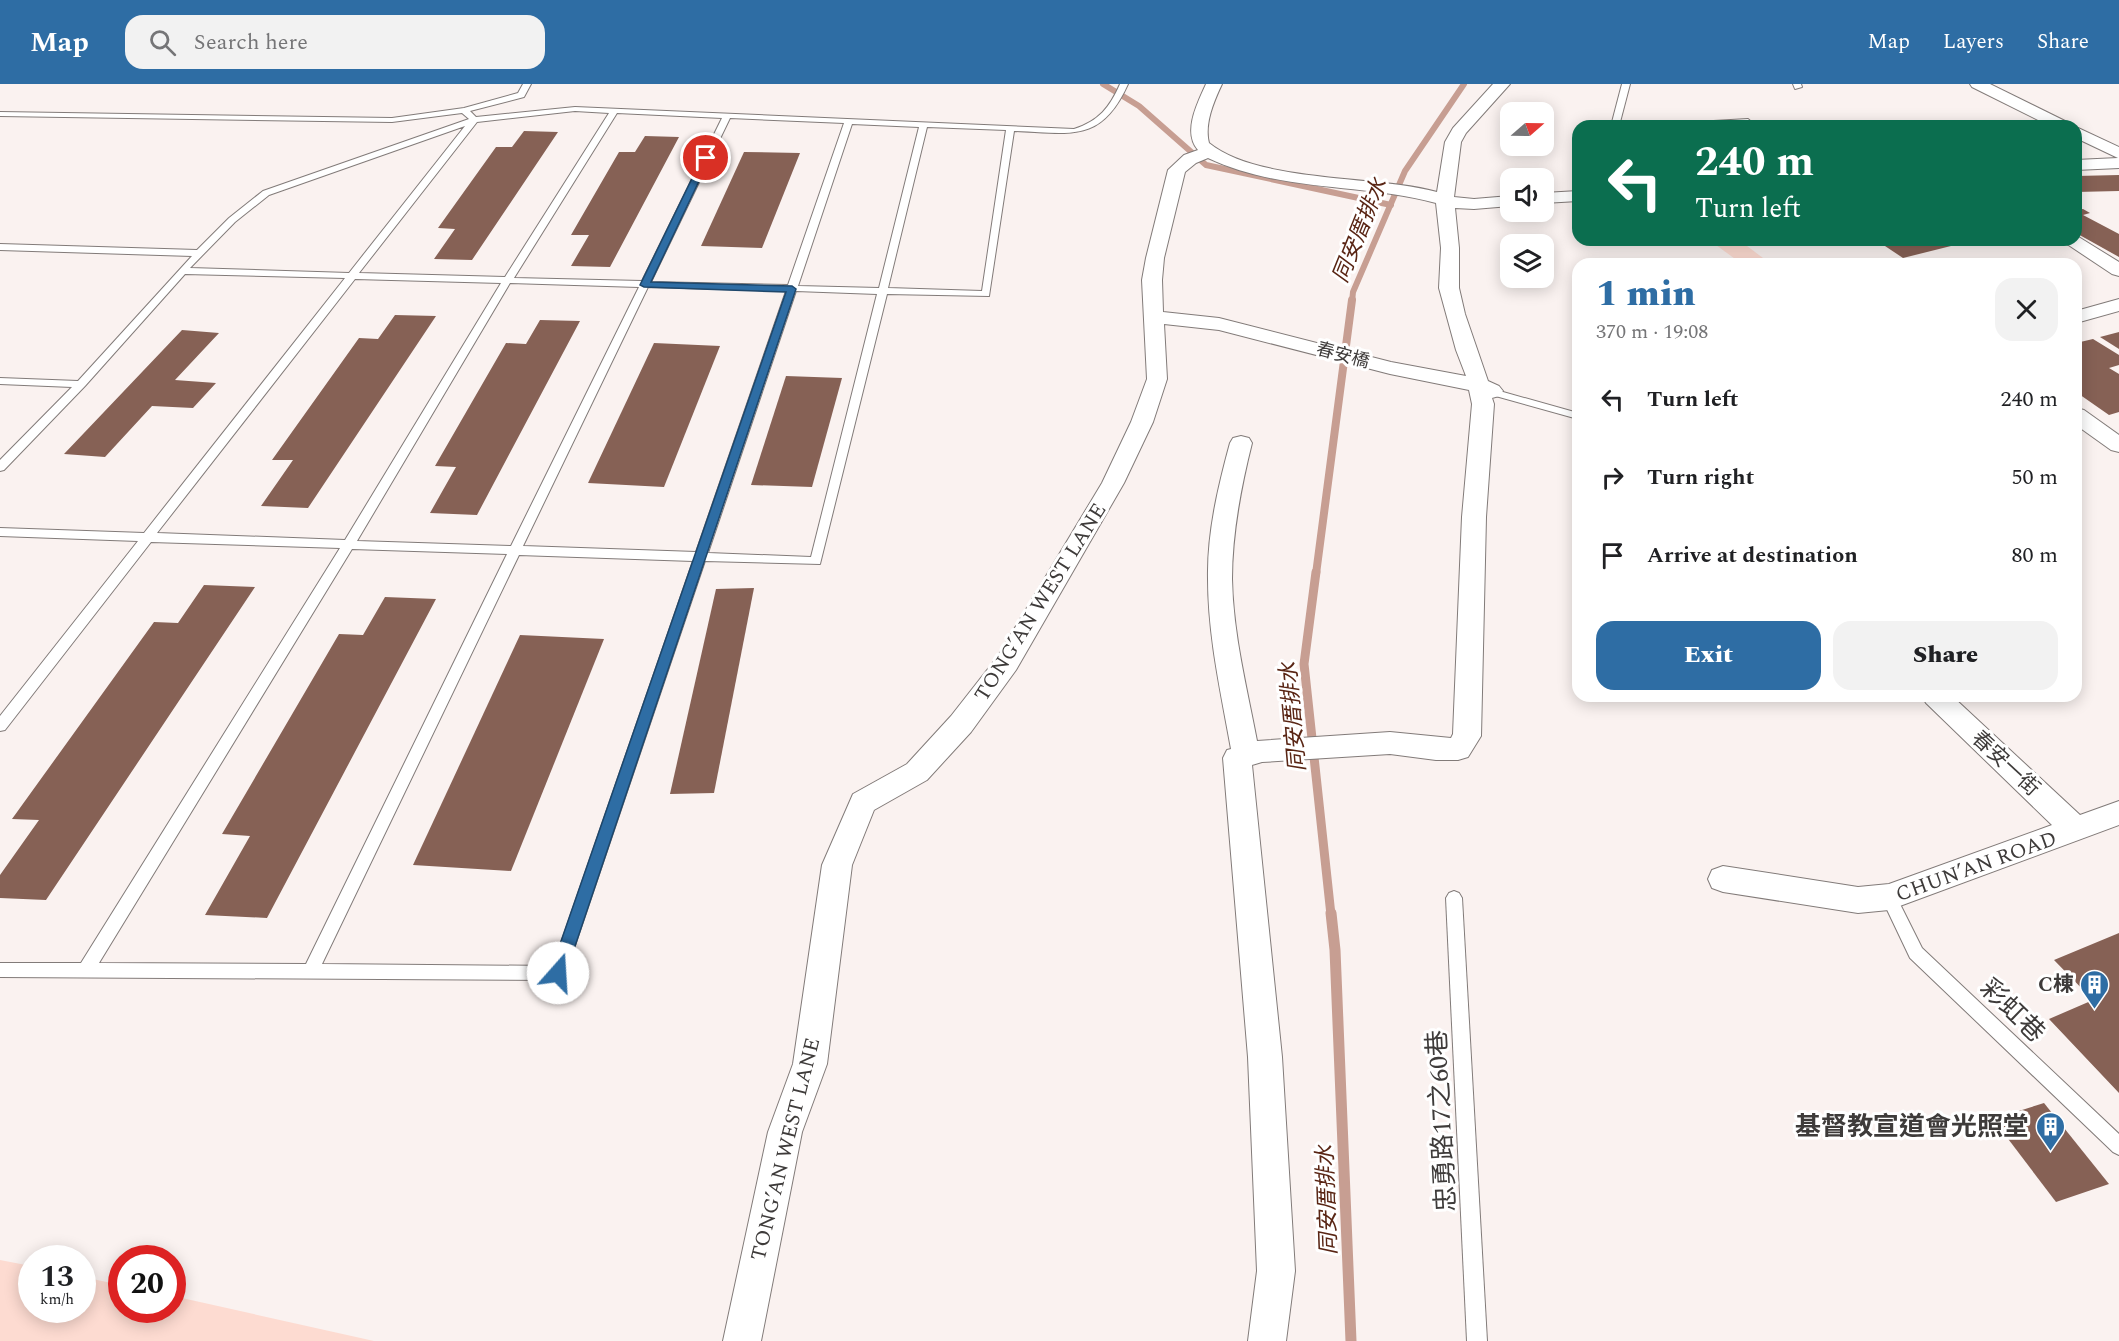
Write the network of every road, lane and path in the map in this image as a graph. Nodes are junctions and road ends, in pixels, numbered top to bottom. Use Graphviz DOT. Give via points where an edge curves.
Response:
graph roads {
  1 [pos="527,84"];
  2 [pos="1124,84"];
  3 [pos="1214,84"];
  4 [pos="1502,84"];
  5 [pos="1626,84"];
  6 [pos="1978,84"];
  7 [pos="464,111"];
  8 [pos="614,111"];
  9 [pos="0,114"];
  10 [pos="727,116"];
  11 [pos="474,120"];
  12 [pos="1617,120"];
  13 [pos="2051,120"];
  14 [pos="849,121"];
  15 [pos="924,124"];
  16 [pos="1010,128"];
  17 [pos="2082,135"];
  18 [pos="1209,151"];
  19 [pos="2119,153"];
  20 [pos="2119,164"];
  21 [pos="2082,165"];
  22 [pos="1572,196"];
  23 [pos="1554,197"];
  24 [pos="1444,200"];
  25 [pos="1500,202"];
  26 [pos="2080,246"];
  27 [pos="0,247"];
  28 [pos="199,253"];
  29 [pos="2119,270"];
  30 [pos="183,272"];
  31 [pos="350,276"];
  32 [pos="507,281"];
  33 [pos="644,285"];
  34 [pos="792,289"];
  35 [pos="882,291"];
  36 [pos="2119,305"];
  37 [pos="2082,315"];
  38 [pos="1154,316"];
  39 [pos="0,381"];
  40 [pos="81,384"];
  41 [pos="1487,389"];
  42 [pos="1572,415"];
  43 [pos="2082,419"];
  44 [pos="1241,443"];
  45 [pos="2119,445"];
  46 [pos="0,467"];
  47 [pos="0,532"];
  48 [pos="149,538"];
  49 [pos="349,544"];
  50 [pos="515,550"];
  51 [pos="700,557"];
  52 [pos="1941,702"];
  53 [pos="0,726"];
  54 [pos="1254,753"];
  55 [pos="2119,813"];
  56 [pos="2077,830"];
  57 [pos="1723,879"];
  58 [pos="1889,897"];
  59 [pos="1454,898"];
  60 [pos="0,970"];
  61 [pos="85,971"];
  62 [pos="310,972"];
  63 [pos="2119,1146"];
  64 [pos="742,1341"];
  65 [pos="1267,1341"];
  66 [pos="1477,1341"];
  1 -- 7 [label="lane" via="520,95"];
  2 -- 16 [label="lane" via="1115,105 1096,126 1074,131"];
  3 -- 18 [label="street" via="1198,134"];
  4 -- 24 [label="street" via="1453,142"];
  5 -- 12 [label="lane"];
  6 -- 13 [label="street"];
  7 -- 9 [label="lane" via="392,120"];
  7 -- 11 [label="lane"];
  8 -- 10 [label="lane"];
  8 -- 11 [label="lane" via="575,109"];
  8 -- 32 [label="lane"];
  10 -- 14 [label="lane"];
  10 -- 33 [label="lane"];
  11 -- 28 [label="lane" via="267,193"];
  11 -- 31 [label="lane"];
  14 -- 15 [label="lane"];
  14 -- 34 [label="lane"];
  15 -- 16 [label="lane"];
  15 -- 35 [label="lane"];
  16 -- 35 [label="lane" via="986,294"];
  17 -- 19 [label="street"];
  18 -- 24 [label="street" via="1240,165"];
  18 -- 38 [label="street, TONG’AN WEST LANE" via="1177,170 1155,258"];
  20 -- 21 [label="street"];
  22 -- 23 [label="street"];
  24 -- 25 [label="street" via="1468,204"];
  24 -- 41 [label="street" via="1450,248 1449,288 1463,341"];
  26 -- 29 [label="street"];
  27 -- 28 [label="lane"];
  28 -- 30 [label="lane"];
  30 -- 31 [label="lane"];
  30 -- 40 [label="lane"];
  31 -- 32 [label="lane"];
  31 -- 48 [label="lane"];
  32 -- 33 [label="lane"];
  32 -- 49 [label="lane"];
  33 -- 34 [label="lane"];
  33 -- 50 [label="lane"];
  34 -- 35 [label="lane"];
  34 -- 51 [label="lane"];
  35 -- 51 [label="lane" via="816,561"];
  36 -- 37 [label="street"];
  38 -- 41 [label="street, 春安橋" via="1219,324"];
  38 -- 64 [label="street, TONG’AN WEST LANE" via="1157,379 1137,432 1088,528 1007,663 961,724 917,772 863,802 847,838 837,865 810,1064 785,1132"];
  39 -- 40 [label="lane"];
  40 -- 46 [label="lane"];
  41 -- 42 [label="lane"];
  41 -- 54 [label="street" via="1474,517 1467,736 1458,749 1390,743"];
  43 -- 45 [label="street"];
  44 -- 54 [label="street" via="1226,502 1220,579 1228,650"];
  47 -- 48 [label="lane"];
  48 -- 49 [label="lane"];
  48 -- 53 [label="lane"];
  49 -- 50 [label="lane"];
  49 -- 61 [label="lane"];
  50 -- 51 [label="lane"];
  50 -- 62 [label="lane"];
  51 -- 62 [label="lane" via="558,973"];
  52 -- 56 [label="street, 春安一街"];
  54 -- 65 [label="street" via="1237,758 1265,1057 1276,1271"];
  55 -- 56 [label="street, CHUN’AN ROAD"];
  56 -- 58 [label="street, CHUN’AN ROAD"];
  57 -- 58 [label="street, CHUN’AN ROAD" via="1858,900"];
  58 -- 63 [label="lane, 彩虹巷" via="1916,953"];
  59 -- 66 [label="lane, 忠勇路17之60巷"];
  60 -- 61 [label="lane"];
  61 -- 62 [label="lane"];
}
